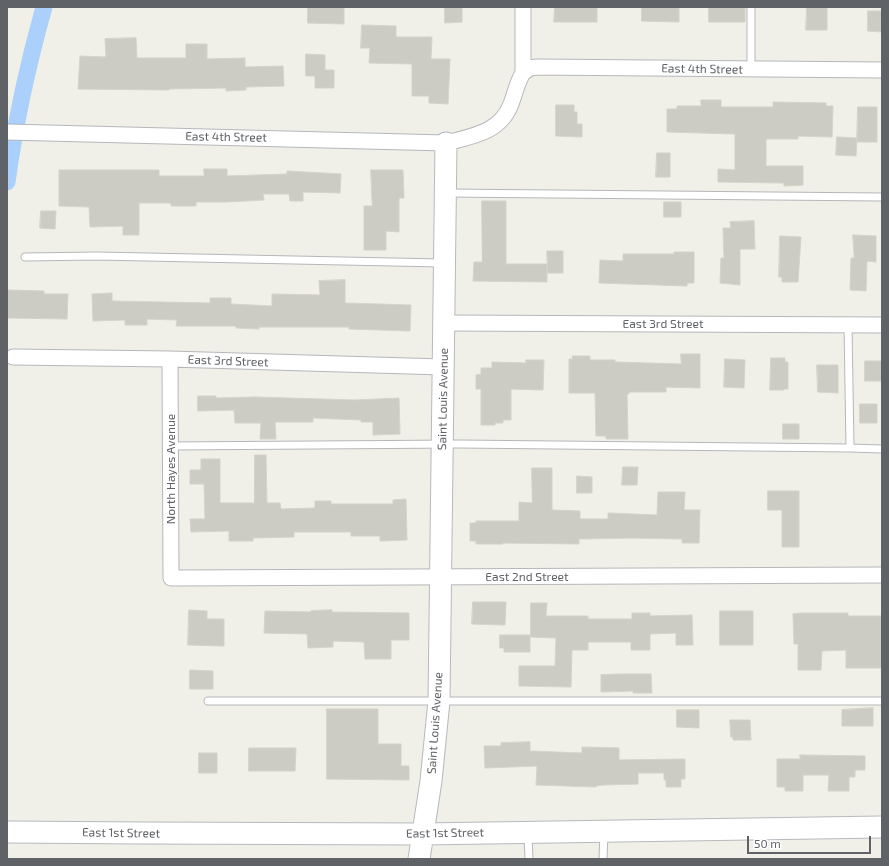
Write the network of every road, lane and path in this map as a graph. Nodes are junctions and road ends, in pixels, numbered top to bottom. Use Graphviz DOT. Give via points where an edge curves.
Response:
graph roads {
  1 [pos="523,7"];
  2 [pos="751,7"];
  3 [pos="751,69"];
  4 [pos="882,70"];
  5 [pos="523,73"];
  6 [pos="7,132"];
  7 [pos="446,143"];
  8 [pos="445,193"];
  9 [pos="882,197"];
  10 [pos="25,257"];
  11 [pos="444,263"];
  12 [pos="444,323"];
  13 [pos="848,325"];
  14 [pos="882,325"];
  15 [pos="13,357"];
  16 [pos="170,359"];
  17 [pos="443,367"];
  18 [pos="442,444"];
  19 [pos="170,446"];
  20 [pos="850,448"];
  21 [pos="882,450"];
  22 [pos="882,575"];
  23 [pos="440,577"];
  24 [pos="171,578"];
  25 [pos="208,701"];
  26 [pos="439,701"];
  27 [pos="882,701"];
  28 [pos="882,827"];
  29 [pos="604,831"];
  30 [pos="7,832"];
  31 [pos="528,832"];
  32 [pos="423,834"];
  33 [pos="419,859"];
  34 [pos="529,859"];
  35 [pos="603,859"];
  1 -- 5 [label="street"];
  2 -- 3 [label="lane"];
  3 -- 4 [label="street, East 4th Street"];
  3 -- 5 [label="street, East 4th Street" via="536,67"];
  5 -- 7 [label="street" via="501,122 477,135"];
  6 -- 7 [label="street, East 4th Street"];
  7 -- 8 [label="main road, Saint Louis Avenue"];
  8 -- 9 [label="lane"];
  8 -- 11 [label="main road, Saint Louis Avenue"];
  10 -- 11 [label="lane" via="104,256"];
  11 -- 12 [label="main road, Saint Louis Avenue"];
  12 -- 13 [label="street, East 3rd Street"];
  12 -- 17 [label="main road, Saint Louis Avenue"];
  13 -- 14 [label="street, East 3rd Street"];
  13 -- 20 [label="lane"];
  15 -- 16 [label="street, East 3rd Street"];
  16 -- 17 [label="street, East 3rd Street"];
  16 -- 19 [label="street, North Hayes Avenue"];
  17 -- 18 [label="main road, Saint Louis Avenue"];
  18 -- 19 [label="lane"];
  18 -- 20 [label="lane"];
  18 -- 23 [label="main road, Saint Louis Avenue"];
  19 -- 24 [label="street, North Hayes Avenue"];
  20 -- 21 [label="lane"];
  22 -- 23 [label="street, East 2nd Street"];
  23 -- 24 [label="street, East 2nd Street"];
  23 -- 26 [label="main road, Saint Louis Avenue"];
  25 -- 26 [label="lane"];
  26 -- 27 [label="lane"];
  26 -- 32 [label="main road, Saint Louis Avenue"];
  28 -- 29 [label="main road, East 1st Street"];
  29 -- 31 [label="main road, East 1st Street"];
  29 -- 35 [label="lane"];
  30 -- 32 [label="main road, East 1st Street"];
  31 -- 32 [label="main road, East 1st Street"];
  31 -- 34 [label="lane"];
  32 -- 33 [label="main road, Saint Louis Avenue"];
}
